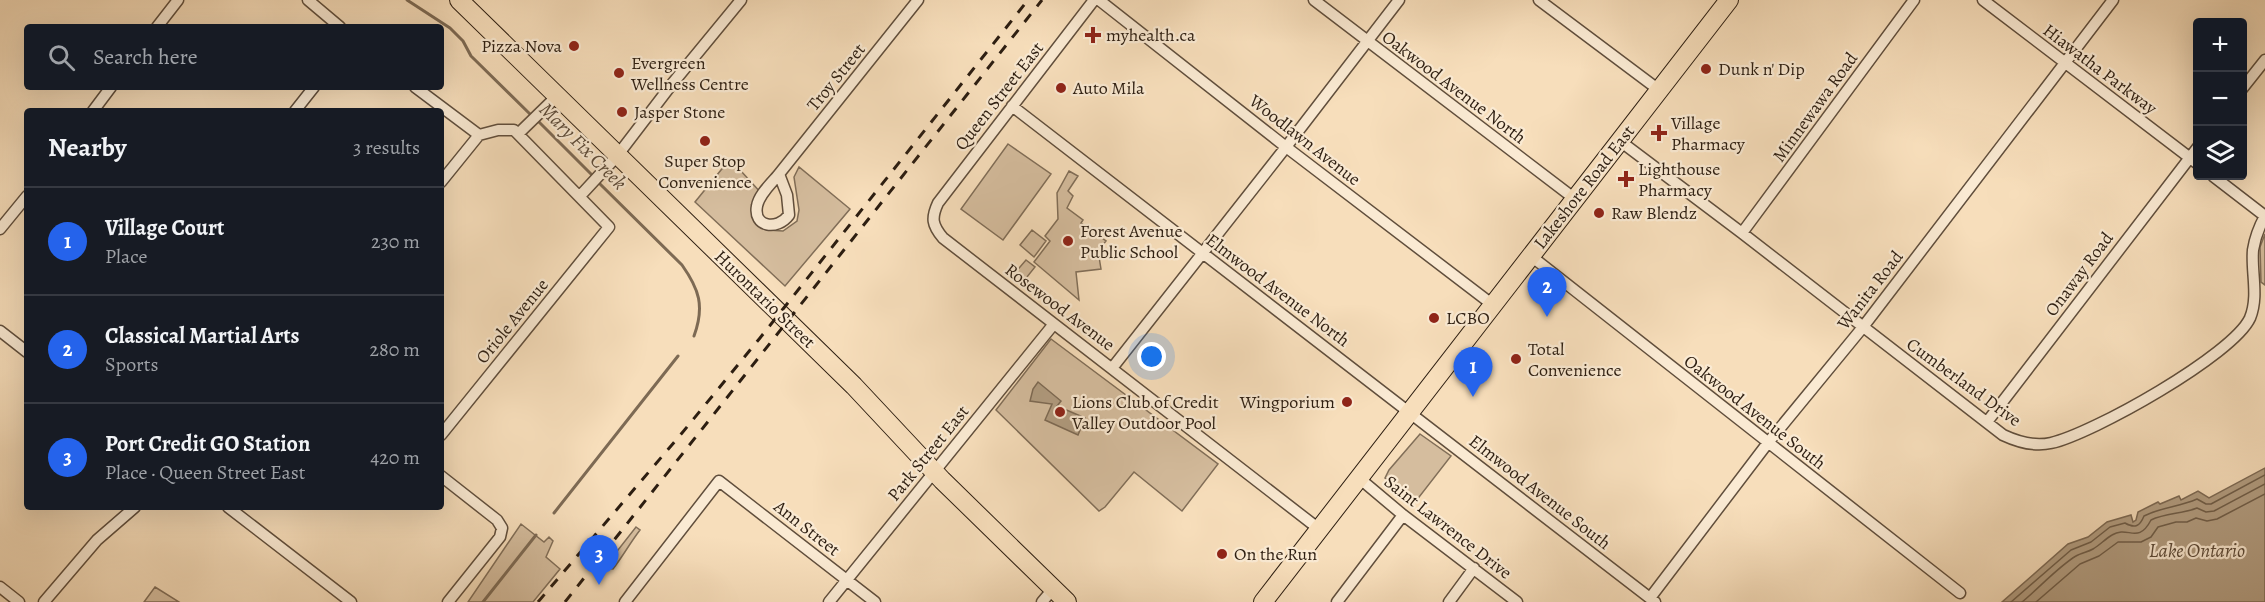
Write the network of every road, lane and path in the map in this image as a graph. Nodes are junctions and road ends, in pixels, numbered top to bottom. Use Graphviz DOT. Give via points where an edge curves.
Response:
graph roads {
  1 [pos="178,0"];
  2 [pos="308,0"];
  3 [pos="459,0"];
  4 [pos="741,0"];
  5 [pos="918,0"];
  6 [pos="1094,0"];
  7 [pos="1099,0"];
  8 [pos="1314,0"];
  9 [pos="1399,0"];
  10 [pos="1539,0"];
  11 [pos="1729,0"];
  12 [pos="1914,0"];
  13 [pos="1983,0"];
  14 [pos="2113,0"];
  15 [pos="159,24"];
  16 [pos="336,24"];
  17 [pos="1368,42"];
  18 [pos="2265,60"];
  19 [pos="2064,62"];
  20 [pos="2247,83"];
  21 [pos="109,90"];
  22 [pos="312,90"];
  23 [pos="419,90"];
  24 [pos="1659,90"];
  25 [pos="557,96"];
  26 [pos="1012,106"];
  27 [pos="95,108"];
  28 [pos="297,108"];
  29 [pos="443,108"];
  30 [pos="444,109"];
  31 [pos="518,134"];
  32 [pos="479,135"];
  33 [pos="1620,141"];
  34 [pos="1286,147"];
  35 [pos="617,156"];
  36 [pos="2193,159"];
  37 [pos="2193,161"];
  38 [pos="779,174"];
  39 [pos="444,178"];
  40 [pos="2218,180"];
  41 [pos="580,195"];
  42 [pos="1575,199"];
  43 [pos="24,200"];
  44 [pos="933,214"];
  45 [pos="2265,216"];
  46 [pos="0,229"];
  47 [pos="1742,233"];
  48 [pos="1202,253"];
  49 [pos="1531,256"];
  50 [pos="1493,305"];
  51 [pos="1053,325"];
  52 [pos="1863,327"];
  53 [pos="0,331"];
  54 [pos="24,350"];
  55 [pos="1113,367"];
  56 [pos="1410,412"];
  57 [pos="1987,422"];
  58 [pos="444,431"];
  59 [pos="1767,444"];
  60 [pos="933,471"];
  61 [pos="444,478"];
  62 [pos="1359,478"];
  63 [pos="132,510"];
  64 [pos="232,510"];
  65 [pos="1403,514"];
  66 [pos="1319,529"];
  67 [pos="1474,568"];
  68 [pos="846,580"];
  69 [pos="0,587"];
  70 [pos="1960,593"];
  71 [pos="1048,595"];
  72 [pos="1653,600"];
  73 [pos="19,602"];
  74 [pos="44,602"];
  75 [pos="351,602"];
  76 [pos="448,602"];
  77 [pos="625,602"];
  78 [pos="829,602"];
  79 [pos="875,602"];
  80 [pos="1066,602"];
  81 [pos="1263,602"];
  82 [pos="1337,602"];
  83 [pos="1449,602"];
  84 [pos="1517,602"];
  1 -- 15 [label="street"];
  2 -- 16 [label="street"];
  3 -- 25 [label="main road, Hurontario Street"];
  4 -- 35 [label="street"];
  5 -- 38 [label="street, Troy Street"];
  6 -- 26 [label="street, Queen Street East"];
  7 -- 34 [label="street, Woodlawn Avenue"];
  8 -- 17 [label="street, Oakwood Avenue North"];
  9 -- 17 [label="street"];
  10 -- 24 [label="street"];
  11 -- 24 [label="main road, Lakeshore Road East"];
  12 -- 47 [label="street, Minnewawa Road"];
  13 -- 19 [label="street, Hiawatha Parkway"];
  14 -- 19 [label="street, Wanita Road"];
  17 -- 34 [label="street"];
  17 -- 42 [label="street, Oakwood Avenue North"];
  18 -- 20 [label="street"];
  19 -- 36 [label="street, Hiawatha Parkway"];
  19 -- 52 [label="street, Wanita Road"];
  21 -- 27 [label="street"];
  22 -- 28 [label="street"];
  23 -- 29 [label="street"];
  24 -- 33 [label="main road, Lakeshore Road East"];
  25 -- 31 [label="street"];
  25 -- 35 [label="main road, Hurontario Street"];
  26 -- 44 [label="street, Queen Street East"];
  26 -- 48 [label="street, Elmwood Avenue North"];
  30 -- 32 [label="street"];
  31 -- 32 [label="street" via="514,130 498,130"];
  31 -- 41 [label="street"];
  32 -- 39 [label="street"];
  33 -- 42 [label="main road, Lakeshore Road East"];
  33 -- 47 [label="street, Cumberland Drive"];
  34 -- 48 [label="street"];
  34 -- 50 [label="street, Woodlawn Avenue"];
  35 -- 41 [label="street"];
  35 -- 60 [label="main road, Hurontario Street" via="854,386"];
  37 -- 57 [label="street, Onaway Road"];
  40 -- 45 [label="street"];
  41 -- 58 [label="street, Oriole Avenue" via="609,227"];
  42 -- 49 [label="main road, Lakeshore Road East"];
  43 -- 46 [label="street"];
  44 -- 51 [label="street, Rosewood Avenue" via="933,225 943,238"];
  45 -- 57 [label="street, Cumberland Drive" via="2253,251 2255,297 2249,318 2233,338 2180,379 2120,414 2051,444 2018,441 2002,435"];
  47 -- 52 [label="street, Cumberland Drive"];
  48 -- 55 [label="street"];
  48 -- 56 [label="street, Elmwood Avenue North"];
  49 -- 50 [label="main road, Lakeshore Road East"];
  49 -- 59 [label="street, Oakwood Avenue South"];
  50 -- 56 [label="main road, Lakeshore Road East"];
  51 -- 55 [label="street, Rosewood Avenue"];
  51 -- 60 [label="street, Park Street East"];
  52 -- 57 [label="street, Cumberland Drive"];
  52 -- 59 [label="street, Wanita Road"];
  53 -- 54 [label="street"];
  55 -- 66 [label="street, Rosewood Avenue"];
  56 -- 62 [label="main road, Lakeshore Road East"];
  56 -- 72 [label="street, Elmwood Avenue South"];
  59 -- 70 [label="street, Oakwood Avenue South"];
  59 -- 72 [label="street, Wanita Road"];
  60 -- 68 [label="street, Park Street East"];
  60 -- 71 [label="main road, Hurontario Street"];
  61 -- 76 [label="street" via="502,528 500,537"];
  62 -- 65 [label="street, Saint Lawrence Drive"];
  62 -- 66 [label="main road, Lakeshore Road East"];
  63 -- 74 [label="street" via="97,540"];
  64 -- 75 [label="street"];
  65 -- 67 [label="street, Saint Lawrence Drive"];
  65 -- 82 [label="street"];
  66 -- 81 [label="main road, Lakeshore Road East"];
  67 -- 83 [label="street"];
  67 -- 84 [label="street, Saint Lawrence Drive"];
  68 -- 77 [label="street, Ann Street" via="719,481"];
  68 -- 78 [label="street, Park Street East"];
  68 -- 79 [label="street, Ann Street"];
  69 -- 73 [label="street"];
  71 -- 80 [label="main road, Hurontario Street"];
}
